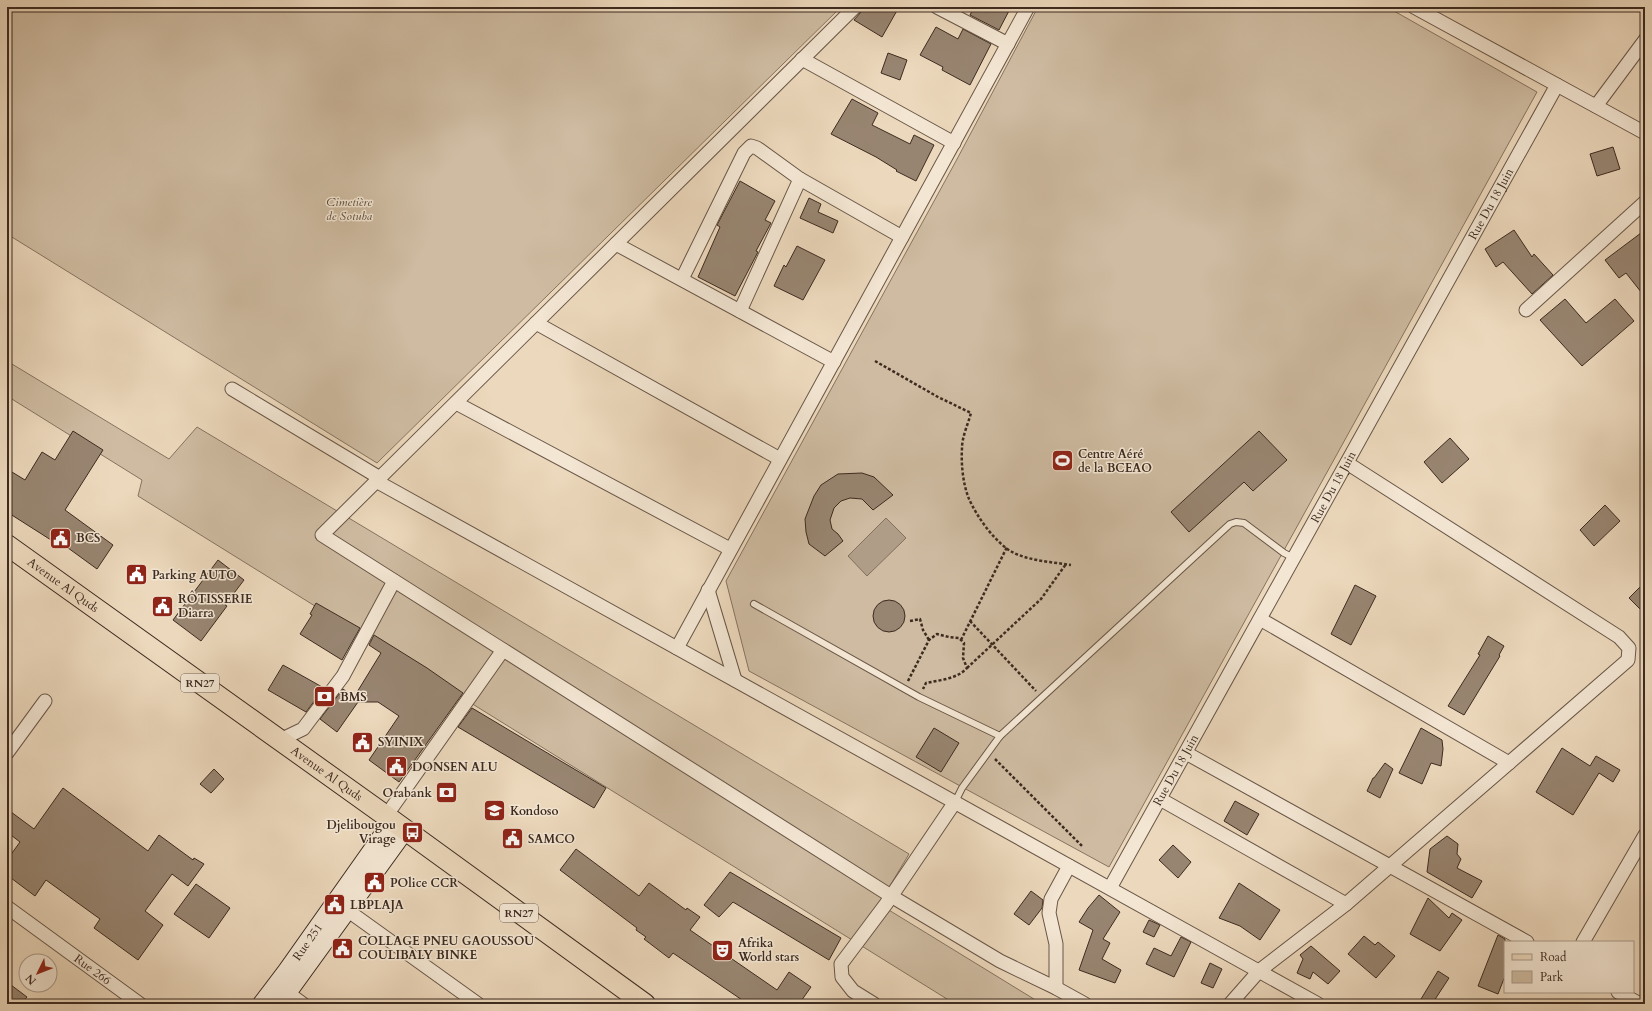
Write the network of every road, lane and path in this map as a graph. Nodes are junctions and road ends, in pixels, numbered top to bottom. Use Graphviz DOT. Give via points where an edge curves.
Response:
graph roads {
  1 [pos="854,7"];
  2 [pos="937,7"];
  3 [pos="1028,7"];
  4 [pos="1414,7"];
  5 [pos="1645,40"];
  6 [pos="1008,44"];
  7 [pos="802,59"];
  8 [pos="1557,85"];
  9 [pos="1596,106"];
  10 [pos="1645,133"];
  11 [pos="954,143"];
  12 [pos="800,179"];
  13 [pos="1645,202"];
  14 [pos="902,238"];
  15 [pos="616,244"];
  16 [pos="682,279"];
  17 [pos="1526,310"];
  18 [pos="740,311"];
  19 [pos="536,323"];
  20 [pos="875,361"];
  21 [pos="834,362"];
  22 [pos="232,389"];
  23 [pos="456,403"];
  24 [pos="780,459"];
  25 [pos="1347,463"];
  26 [pos="378,480"];
  27 [pos="7,545"];
  28 [pos="1007,547"];
  29 [pos="730,549"];
  30 [pos="1294,558"];
  31 [pos="7,562"];
  32 [pos="1066,564"];
  33 [pos="1071,566"];
  34 [pos="394,581"];
  35 [pos="708,590"];
  36 [pos="754,604"];
  37 [pos="1260,619"];
  38 [pos="910,621"];
  39 [pos="970,621"];
  40 [pos="929,640"];
  41 [pos="961,640"];
  42 [pos="992,645"];
  43 [pos="676,648"];
  44 [pos="503,650"];
  45 [pos="967,668"];
  46 [pos="735,680"];
  47 [pos="926,683"];
  48 [pos="904,688"];
  49 [pos="1042,697"];
  50 [pos="45,701"];
  51 [pos="1000,736"];
  52 [pos="280,740"];
  53 [pos="988,751"];
  54 [pos="7,753"];
  55 [pos="1186,753"];
  56 [pos="1509,762"];
  57 [pos="1160,799"];
  58 [pos="955,802"];
  59 [pos="393,827"];
  60 [pos="1645,835"];
  61 [pos="1083,847"];
  62 [pos="1069,866"];
  63 [pos="1390,866"];
  64 [pos="1110,888"];
  65 [pos="891,896"];
  66 [pos="1346,904"];
  67 [pos="7,907"];
  68 [pos="347,910"];
  69 [pos="1526,941"];
  70 [pos="1584,941"];
  71 [pos="1259,971"];
  72 [pos="1056,988"];
  73 [pos="1620,993"];
  74 [pos="284,998"];
  75 [pos="1069,1000"];
  76 [pos="140,1004"];
  77 [pos="262,1004"];
  78 [pos="303,1004"];
  79 [pos="478,1004"];
  80 [pos="622,1004"];
  81 [pos="645,1004"];
  82 [pos="874,1004"];
  83 [pos="1085,1004"];
  84 [pos="1230,1004"];
  85 [pos="1318,1004"];
  86 [pos="1640,1004"];
  1 -- 7 [label="street"];
  2 -- 6 [label="street"];
  3 -- 6 [label="street"];
  4 -- 8 [label="street"];
  5 -- 9 [label="street"];
  6 -- 11 [label="street"];
  7 -- 11 [label="street"];
  7 -- 15 [label="street"];
  8 -- 9 [label="street"];
  8 -- 25 [label="street, Rue Du 18 Juin"];
  9 -- 10 [label="street"];
  11 -- 14 [label="street"];
  12 -- 14 [label="street"];
  12 -- 16 [label="street" via="751,146 744,153"];
  12 -- 18 [label="street"];
  13 -- 17 [label="street"];
  14 -- 21 [label="street"];
  15 -- 16 [label="street"];
  15 -- 19 [label="street"];
  16 -- 18 [label="street"];
  18 -- 21 [label="street"];
  19 -- 23 [label="street"];
  19 -- 24 [label="street"];
  20 -- 28 [label="path" via="971,413 962,446 963,473 969,499 996,539"];
  21 -- 24 [label="street"];
  22 -- 26 [label="street"];
  23 -- 26 [label="street"];
  23 -- 29 [label="street"];
  24 -- 29 [label="street"];
  25 -- 30 [label="street, Rue Du 18 Juin"];
  25 -- 56 [label="street" via="1619,637 1628,648 1628,660"];
  26 -- 34 [label="street" via="322,535"];
  26 -- 43 [label="street"];
  27 -- 52 [label="main road, Avenue Al Quds / RN27"];
  28 -- 32 [label="path" via="1041,561"];
  28 -- 39 [label="path"];
  29 -- 35 [label="street"];
  30 -- 37 [label="street, Rue Du 18 Juin"];
  30 -- 49 [label="lane" via="1244,523 1230,524"];
  31 -- 59 [label="main road, Avenue Al Quds / RN27"];
  32 -- 33 [label="path"];
  32 -- 42 [label="path" via="1041,599"];
  34 -- 44 [label="street"];
  34 -- 52 [label="street" via="343,676 303,729"];
  35 -- 43 [label="street"];
  35 -- 46 [label="street"];
  36 -- 48 [label="lane"];
  37 -- 55 [label="street, Rue Du 18 Juin"];
  37 -- 56 [label="street"];
  38 -- 40 [label="path" via="920,619"];
  39 -- 41 [label="path"];
  39 -- 42 [label="path"];
  40 -- 41 [label="path" via="937,634"];
  40 -- 48 [label="path"];
  41 -- 45 [label="path" via="964,643 963,658"];
  42 -- 45 [label="path"];
  42 -- 49 [label="path"];
  43 -- 46 [label="street"];
  44 -- 59 [label="street"];
  44 -- 65 [label="street"];
  45 -- 47 [label="path" via="962,673"];
  46 -- 58 [label="street"];
  48 -- 51 [label="lane"];
  49 -- 51 [label="lane"];
  50 -- 54 [label="street"];
  51 -- 53 [label="lane"];
  52 -- 59 [label="main road, Avenue Al Quds / RN27"];
  53 -- 58 [label="lane"];
  53 -- 61 [label="path"];
  55 -- 57 [label="street, Rue Du 18 Juin"];
  55 -- 63 [label="street"];
  56 -- 63 [label="street"];
  57 -- 64 [label="street, Rue Du 18 Juin"];
  57 -- 66 [label="street"];
  58 -- 62 [label="street"];
  58 -- 65 [label="street"];
  59 -- 68 [label="main road, Rue 251"];
  59 -- 77 [label="main road, Rue 251"];
  59 -- 80 [label="main road, Avenue Al Quds / RN27"];
  59 -- 81 [label="main road, Avenue Al Quds / RN27"];
  60 -- 70 [label="street"];
  62 -- 64 [label="street"];
  62 -- 72 [label="street" via="1051,899 1049,913 1056,944"];
  63 -- 66 [label="street"];
  63 -- 69 [label="street"];
  64 -- 71 [label="street"];
  65 -- 72 [label="street" via="1000,961"];
  65 -- 82 [label="street" via="841,964 842,977 853,991"];
  66 -- 71 [label="street"];
  67 -- 76 [label="street, Rue 266"];
  68 -- 74 [label="main road, Rue 251"];
  68 -- 79 [label="street"];
  71 -- 84 [label="street"];
  71 -- 85 [label="street"];
  72 -- 75 [label="street"];
  73 -- 86 [label="street"];
  74 -- 78 [label="street"];
  75 -- 83 [label="street"];
}
